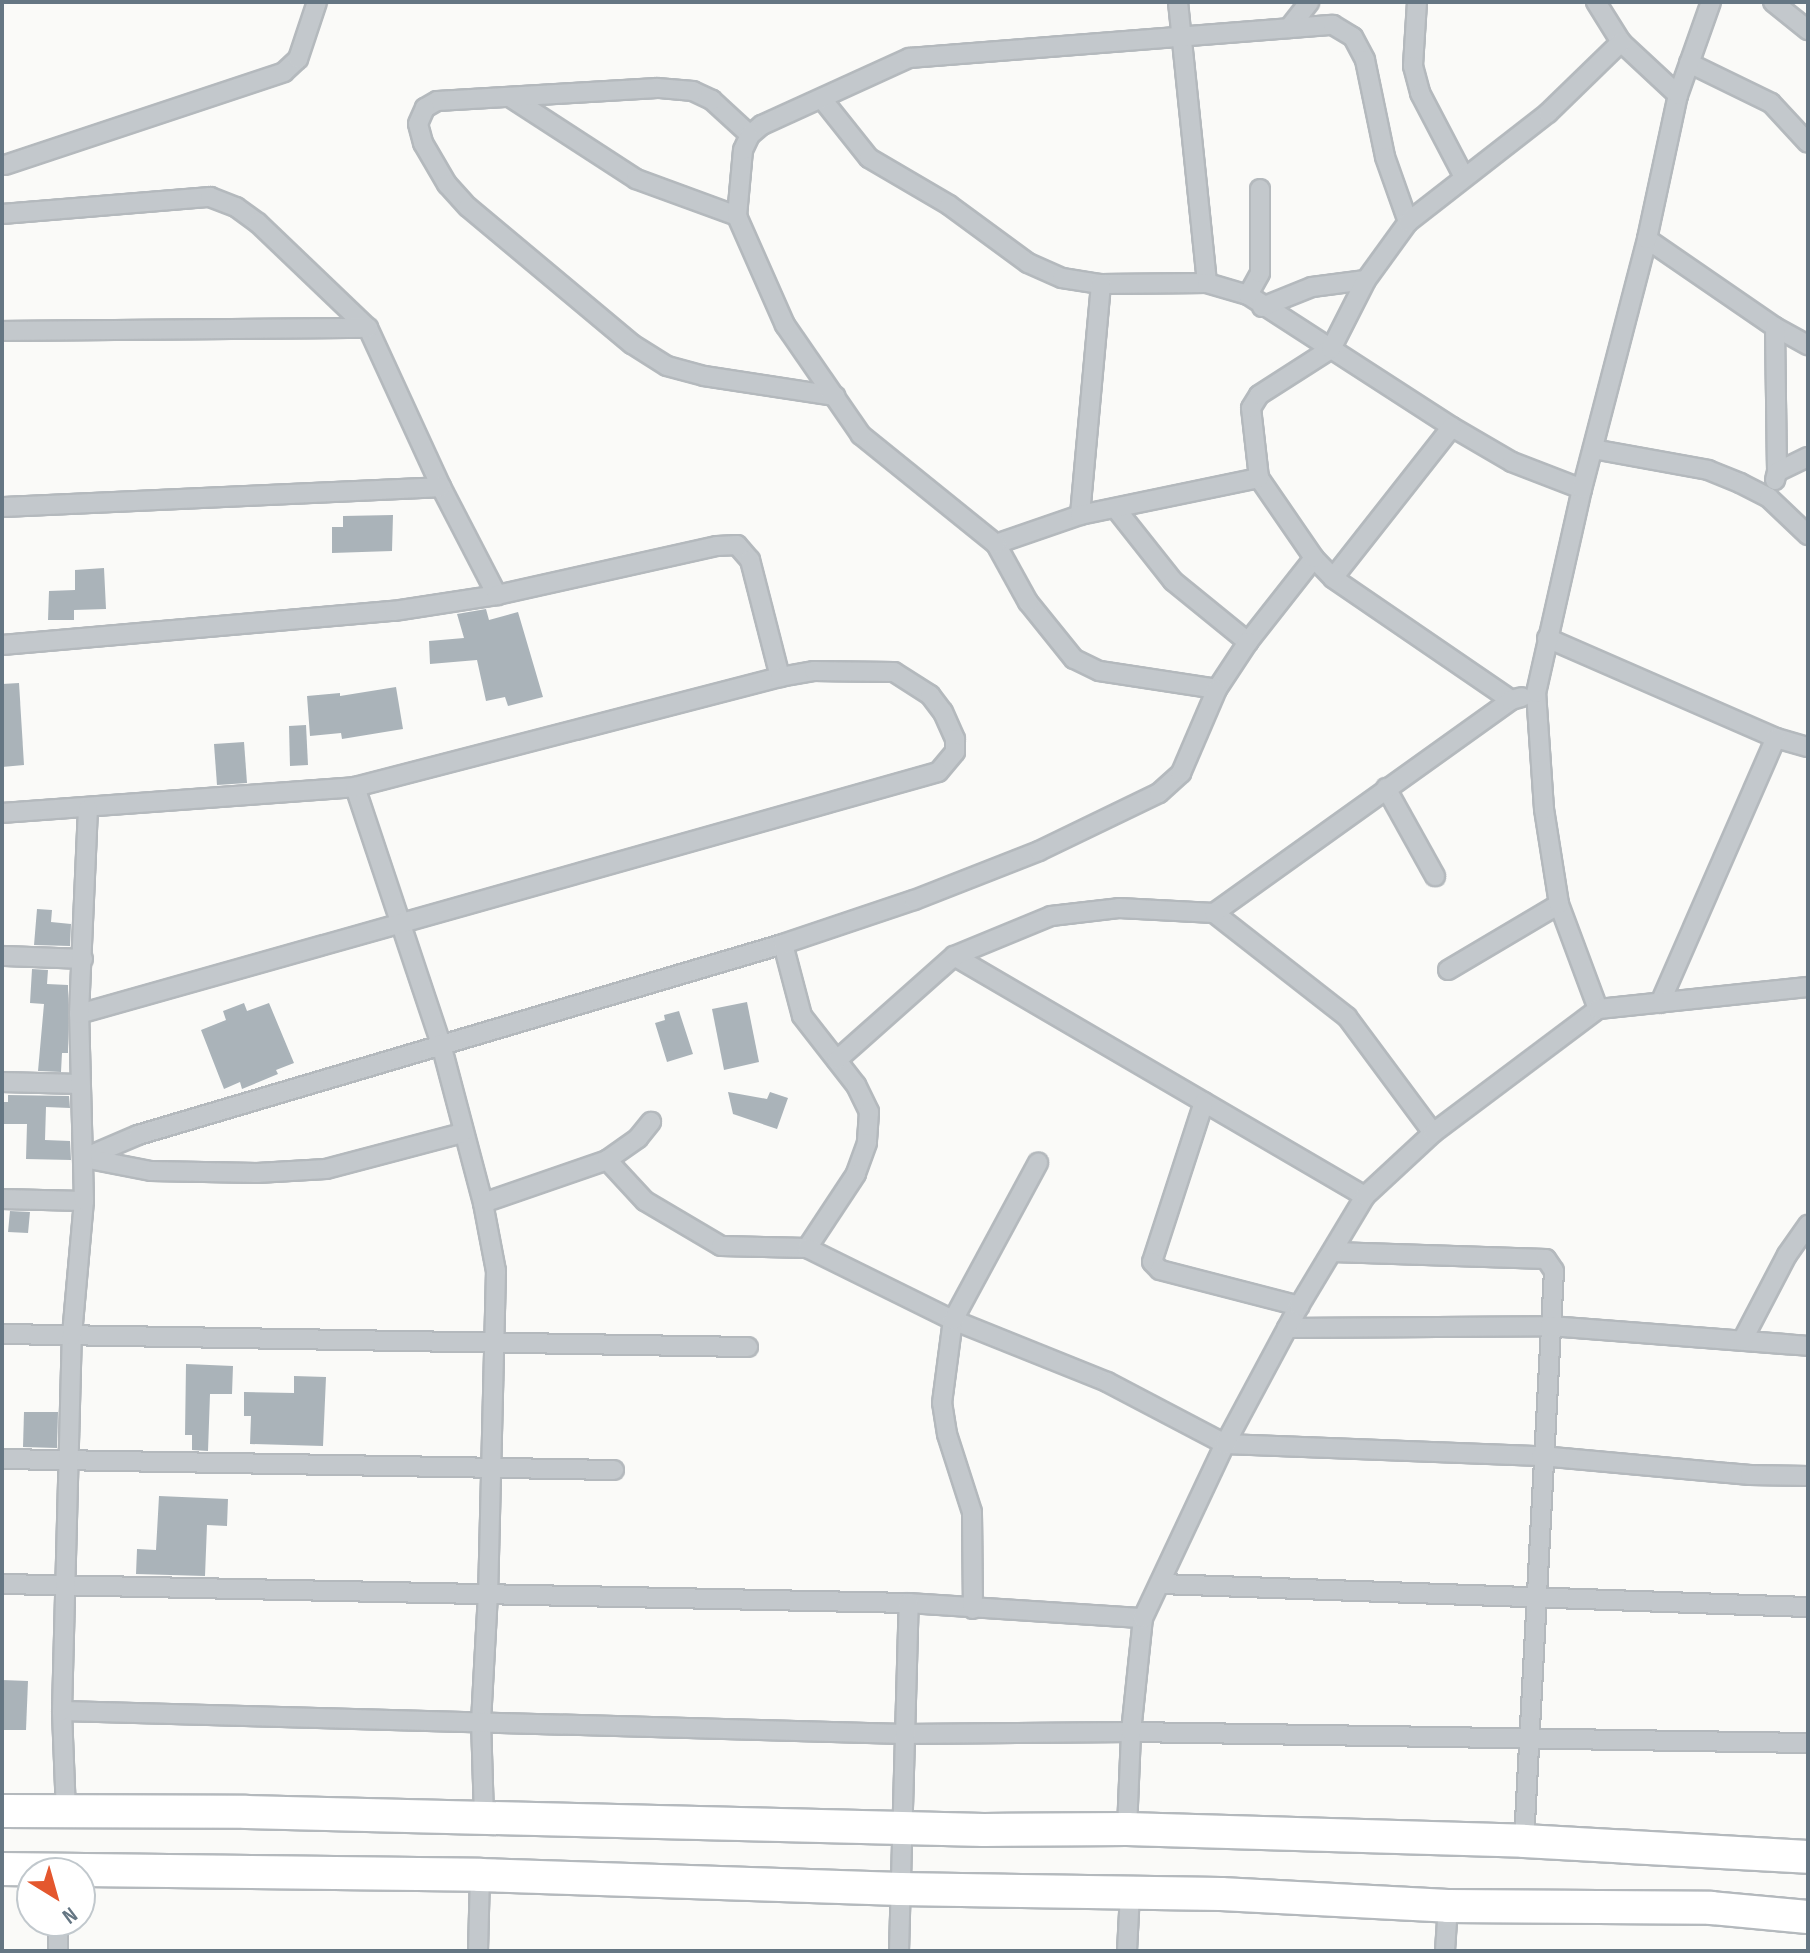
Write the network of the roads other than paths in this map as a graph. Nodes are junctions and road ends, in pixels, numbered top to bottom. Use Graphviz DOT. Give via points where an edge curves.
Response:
graph roads {
  1 [pos="317,2"];
  2 [pos="1178,2"];
  3 [pos="1309,2"];
  4 [pos="1417,2"];
  5 [pos="1596,2"];
  6 [pos="1711,2"];
  7 [pos="1773,2"];
  8 [pos="1289,28"];
  9 [pos="1808,30"];
  10 [pos="1181,36"];
  11 [pos="1621,42"];
  12 [pos="1689,63"];
  13 [pos="1678,95"];
  14 [pos="513,99"];
  15 [pos="822,99"];
  16 [pos="750,135"];
  17 [pos="1808,143"];
  18 [pos="3,169"];
  19 [pos="1464,177"];
  20 [pos="1260,189"];
  21 [pos="2,214"];
  22 [pos="737,216"];
  23 [pos="1408,222"];
  24 [pos="1647,239"];
  25 [pos="1366,280"];
  26 [pos="1207,283"];
  27 [pos="1101,284"];
  28 [pos="1255,301"];
  29 [pos="1775,327"];
  30 [pos="368,328"];
  31 [pos="2,331"];
  32 [pos="1808,345"];
  33 [pos="1331,349"];
  34 [pos="835,396"];
  35 [pos="1452,427"];
  36 [pos="1593,449"];
  37 [pos="1808,457"];
  38 [pos="1777,472"];
  39 [pos="1259,478"];
  40 [pos="441,487"];
  41 [pos="1582,489"];
  42 [pos="1769,498"];
  43 [pos="2,507"];
  44 [pos="1116,509"];
  45 [pos="1080,515"];
  46 [pos="1808,535"];
  47 [pos="996,544"];
  48 [pos="1314,558"];
  49 [pos="1333,578"];
  50 [pos="497,595"];
  51 [pos="1547,638"];
  52 [pos="1248,642"];
  53 [pos="2,645"];
  54 [pos="780,677"];
  55 [pos="1217,689"];
  56 [pos="1536,693"];
  57 [pos="1511,700"];
  58 [pos="1776,738"];
  59 [pos="1808,747"];
  60 [pos="355,787"];
  61 [pos="1386,788"];
  62 [pos="88,809"];
  63 [pos="2,813"];
  64 [pos="1435,876"];
  65 [pos="1559,904"];
  66 [pos="1214,913"];
  67 [pos="400,921"];
  68 [pos="783,944"];
  69 [pos="2,956"];
  70 [pos="954,956"];
  71 [pos="83,959"];
  72 [pos="1448,970"];
  73 [pos="1808,987"];
  74 [pos="1660,1003"];
  75 [pos="1598,1009"];
  76 [pos="79,1014"];
  77 [pos="441,1044"];
  78 [pos="837,1060"];
  79 [pos="2,1082"];
  80 [pos="79,1084"];
  81 [pos="1204,1102"];
  82 [pos="651,1122"];
  83 [pos="462,1133"];
  84 [pos="1433,1133"];
  85 [pos="84,1158"];
  86 [pos="607,1160"];
  87 [pos="1038,1163"];
  88 [pos="1365,1196"];
  89 [pos="2,1199"];
  90 [pos="84,1201"];
  91 [pos="483,1203"];
  92 [pos="1808,1225"];
  93 [pos="807,1248"];
  94 [pos="1333,1252"];
  95 [pos="1299,1306"];
  96 [pos="953,1320"];
  97 [pos="1550,1326"];
  98 [pos="1287,1328"];
  99 [pos="2,1334"];
  100 [pos="72,1335"];
  101 [pos="1743,1339"];
  102 [pos="496,1343"];
  103 [pos="1808,1346"];
  104 [pos="748,1347"];
  105 [pos="1225,1444"];
  106 [pos="1541,1456"];
  107 [pos="2,1459"];
  108 [pos="71,1461"];
  109 [pos="488,1469"];
  110 [pos="614,1470"];
  111 [pos="1808,1476"];
  112 [pos="2,1584"];
  113 [pos="1161,1584"];
  114 [pos="66,1586"];
  115 [pos="488,1593"];
  116 [pos="1538,1598"];
  117 [pos="909,1603"];
  118 [pos="1808,1607"];
  119 [pos="973,1609"];
  120 [pos="1143,1618"];
  121 [pos="62,1711"];
  122 [pos="481,1721"];
  123 [pos="1131,1732"];
  124 [pos="904,1734"];
  125 [pos="1531,1738"];
  126 [pos="1808,1743"];
  127 [pos="2,1811"];
  128 [pos="66,1812"];
  129 [pos="484,1818"];
  130 [pos="905,1826"];
  131 [pos="1127,1829"];
  132 [pos="1524,1841"];
  133 [pos="1808,1857"];
  134 [pos="96,1871"];
  135 [pos="480,1875"];
  136 [pos="900,1889"];
  137 [pos="1130,1893"];
  138 [pos="1448,1906"];
  139 [pos="1808,1917"];
  140 [pos="478,1951"];
  141 [pos="899,1951"];
  142 [pos="1127,1951"];
  143 [pos="1445,1951"];
  1 -- 18 [label="street" via="298,59 284,72"];
  2 -- 10 [label="street"];
  3 -- 8 [label="street"];
  4 -- 19 [label="street" via="1412,40 1416,79"];
  5 -- 11 [label="street"];
  6 -- 12 [label="street"];
  7 -- 9 [label="street"];
  8 -- 10 [label="street"];
  8 -- 23 [label="street" via="1333,25 1353,37 1365,60 1385,157"];
  10 -- 15 [label="street" via="909,58"];
  10 -- 26 [label="street"];
  11 -- 13 [label="street"];
  11 -- 19 [label="street" via="1548,113"];
  12 -- 13 [label="street"];
  12 -- 17 [label="street" via="1771,103"];
  13 -- 24 [label="street"];
  14 -- 16 [label="street" via="657,88 693,91 712,100"];
  14 -- 22 [label="street" via="636,179"];
  14 -- 34 [label="street" via="437,101 425,108 418,124 447,184 468,207 632,344 667,366"];
  15 -- 16 [label="street"];
  15 -- 27 [label="street" via="878,165 949,205 1028,263 1062,278"];
  16 -- 22 [label="street" via="743,150"];
  19 -- 23 [label="street"];
  20 -- 28 [label="street"];
  21 -- 30 [label="street" via="210,197 258,223"];
  22 -- 34 [label="street" via="785,325"];
  23 -- 25 [label="street"];
  24 -- 29 [label="street"];
  24 -- 36 [label="street"];
  25 -- 28 [label="street"];
  25 -- 33 [label="street"];
  26 -- 27 [label="street"];
  26 -- 28 [label="street"];
  27 -- 45 [label="street"];
  28 -- 33 [label="street"];
  29 -- 32 [label="street"];
  29 -- 38 [label="street"];
  30 -- 31 [label="street"];
  30 -- 40 [label="street"];
  33 -- 35 [label="street"];
  33 -- 39 [label="street" via="1259,395 1251,408"];
  34 -- 47 [label="street" via="861,435"];
  35 -- 41 [label="street" via="1512,462"];
  35 -- 49 [label="street"];
  36 -- 41 [label="street"];
  36 -- 42 [label="street" via="1708,470"];
  37 -- 38 [label="street"];
  38 -- 42 [label="street"];
  39 -- 44 [label="street"];
  39 -- 48 [label="street"];
  40 -- 43 [label="street"];
  40 -- 50 [label="street"];
  41 -- 51 [label="street"];
  42 -- 46 [label="street"];
  44 -- 45 [label="street"];
  44 -- 52 [label="street" via="1173,581"];
  45 -- 47 [label="street"];
  47 -- 55 [label="street" via="1028,602 1074,659 1099,671"];
  48 -- 49 [label="street"];
  48 -- 52 [label="street"];
  49 -- 57 [label="street"];
  50 -- 53 [label="street" via="394,611"];
  50 -- 54 [label="street" via="737,545 750,560"];
  51 -- 56 [label="street"];
  51 -- 58 [label="street"];
  52 -- 55 [label="street"];
  54 -- 60 [label="street"];
  54 -- 67 [label="street" via="814,671 894,672 930,695 943,712 955,752 938,772"];
  55 -- 68 [label="street" via="1181,773 1159,793 1039,851"];
  56 -- 57 [label="street"];
  56 -- 65 [label="street" via="1544,809"];
  57 -- 61 [label="street"];
  58 -- 59 [label="street"];
  58 -- 74 [label="street"];
  60 -- 62 [label="street"];
  60 -- 67 [label="street"];
  61 -- 64 [label="street"];
  61 -- 66 [label="street"];
  62 -- 63 [label="street"];
  62 -- 71 [label="street"];
  65 -- 72 [label="street"];
  65 -- 75 [label="street"];
  66 -- 70 [label="street" via="1119,908 1051,916"];
  66 -- 84 [label="street" via="1347,1017"];
  67 -- 76 [label="street"];
  67 -- 77 [label="street"];
  68 -- 77 [label="street"];
  68 -- 78 [label="street" via="802,1016"];
  69 -- 71 [label="street"];
  70 -- 78 [label="street"];
  70 -- 81 [label="street"];
  71 -- 76 [label="street"];
  73 -- 74 [label="street"];
  74 -- 75 [label="street"];
  75 -- 84 [label="street"];
  76 -- 80 [label="street"];
  77 -- 83 [label="street"];
  77 -- 85 [label="street" via="138,1135"];
  78 -- 93 [label="street" via="869,1112 867,1143 856,1174"];
  79 -- 80 [label="street"];
  80 -- 85 [label="street"];
  81 -- 88 [label="street"];
  81 -- 95 [label="street" via="1152,1262 1160,1270"];
  82 -- 86 [label="street"];
  83 -- 85 [label="street" via="326,1169 151,1171"];
  83 -- 91 [label="street"];
  84 -- 88 [label="street"];
  85 -- 90 [label="street"];
  86 -- 91 [label="street"];
  86 -- 93 [label="street" via="645,1201 721,1246"];
  87 -- 96 [label="street"];
  88 -- 94 [label="street"];
  89 -- 90 [label="street"];
  90 -- 100 [label="street"];
  91 -- 102 [label="street" via="496,1271"];
  92 -- 101 [label="street"];
  93 -- 96 [label="street"];
  94 -- 95 [label="street"];
  94 -- 97 [label="street" via="1546,1259 1554,1271"];
  95 -- 98 [label="street"];
  96 -- 105 [label="street" via="1107,1382"];
  96 -- 119 [label="street" via="942,1403 972,1512"];
  97 -- 98 [label="street"];
  97 -- 101 [label="street"];
  97 -- 106 [label="street"];
  98 -- 105 [label="street"];
  99 -- 100 [label="street"];
  100 -- 102 [label="street"];
  100 -- 108 [label="street"];
  101 -- 103 [label="street"];
  102 -- 104 [label="street"];
  102 -- 109 [label="street"];
  105 -- 106 [label="street"];
  105 -- 113 [label="street"];
  106 -- 111 [label="street"];
  106 -- 116 [label="street"];
  107 -- 108 [label="street"];
  108 -- 109 [label="street"];
  108 -- 114 [label="street"];
  109 -- 110 [label="street"];
  109 -- 115 [label="street"];
  112 -- 114 [label="street"];
  113 -- 116 [label="street"];
  113 -- 120 [label="street"];
  114 -- 115 [label="street"];
  114 -- 121 [label="street"];
  115 -- 117 [label="street"];
  115 -- 122 [label="street"];
  116 -- 118 [label="street"];
  116 -- 125 [label="street"];
  117 -- 119 [label="street"];
  117 -- 124 [label="street"];
  119 -- 120 [label="street"];
  120 -- 123 [label="street"];
  121 -- 122 [label="street"];
  121 -- 128 [label="street"];
  122 -- 124 [label="street"];
  122 -- 129 [label="street"];
  123 -- 124 [label="street"];
  123 -- 125 [label="street"];
  123 -- 131 [label="street"];
  124 -- 130 [label="street"];
  125 -- 126 [label="street"];
  125 -- 132 [label="street"];
  127 -- 128 [label="highway"];
  128 -- 129 [label="highway"];
  129 -- 130 [label="highway"];
  130 -- 131 [label="highway"];
  130 -- 136 [label="street"];
  131 -- 132 [label="highway"];
  132 -- 133 [label="highway"];
  134 -- 135 [label="highway"];
  135 -- 136 [label="highway"];
  135 -- 140 [label="street"];
  136 -- 137 [label="highway"];
  136 -- 141 [label="street"];
  137 -- 138 [label="highway"];
  137 -- 142 [label="street"];
  138 -- 139 [label="highway" via="1711,1908"];
  138 -- 143 [label="street"];
}
